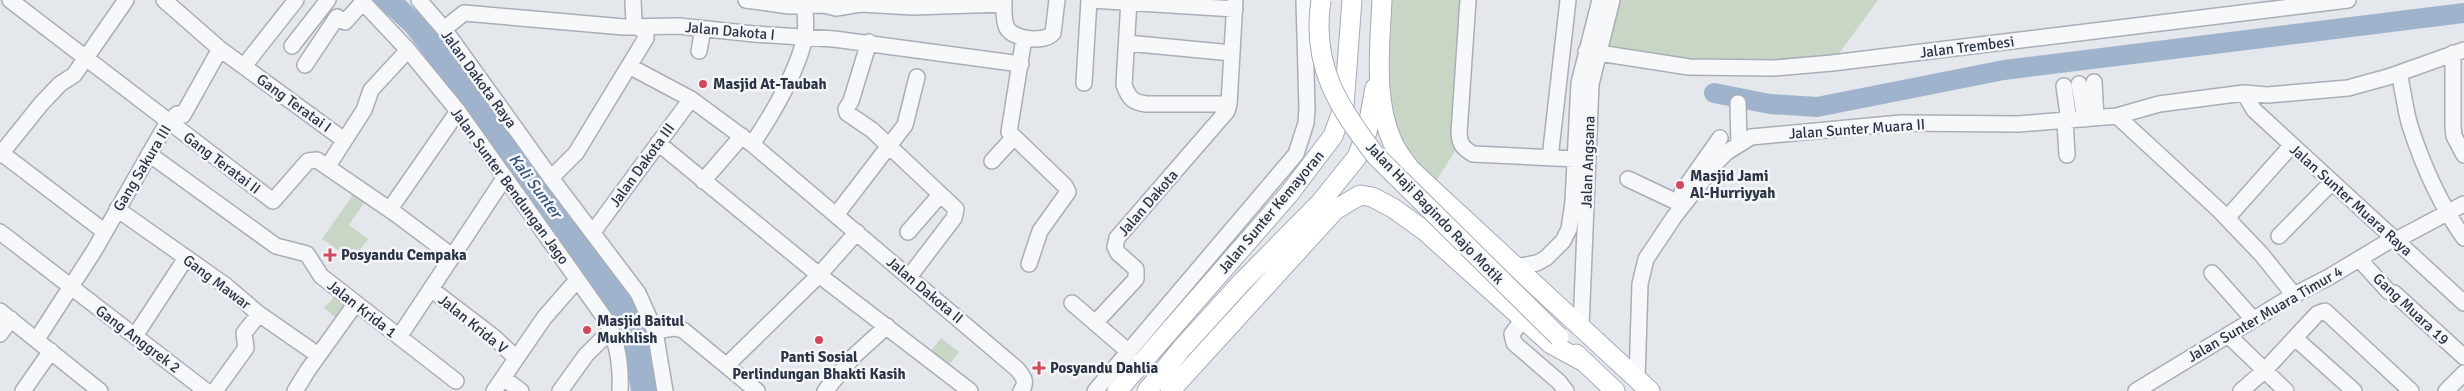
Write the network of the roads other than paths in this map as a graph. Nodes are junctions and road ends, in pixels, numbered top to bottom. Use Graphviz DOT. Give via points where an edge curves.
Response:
graph roads {
  1 [pos="10,0"];
  2 [pos="126,0"];
  3 [pos="164,0"];
  4 [pos="296,0"];
  5 [pos="328,0"];
  6 [pos="419,0"];
  7 [pos="633,0"];
  8 [pos="746,0"];
  9 [pos="1057,0"];
  10 [pos="1090,0"];
  11 [pos="1304,0"];
  12 [pos="1321,0"];
  13 [pos="1352,0"];
  14 [pos="1382,0"];
  15 [pos="1468,0"];
  16 [pos="1568,0"];
  17 [pos="1600,0"];
  18 [pos="1612,0"];
  19 [pos="2348,0"];
  20 [pos="362,1"];
  21 [pos="1129,1"];
  22 [pos="860,2"];
  23 [pos="1004,2"];
  24 [pos="805,3"];
  25 [pos="927,3"];
  26 [pos="1235,4"];
  27 [pos="641,28"];
  28 [pos="444,29"];
  29 [pos="703,29"];
  30 [pos="805,36"];
  31 [pos="1024,38"];
  32 [pos="869,42"];
  33 [pos="1128,43"];
  34 [pos="292,46"];
  35 [pos="220,49"];
  36 [pos="408,50"];
  37 [pos="699,51"];
  38 [pos="2458,51"];
  39 [pos="1591,52"];
  40 [pos="1232,53"];
  41 [pos="87,59"];
  42 [pos="1380,62"];
  43 [pos="1021,64"];
  44 [pos="305,65"];
  45 [pos="244,66"];
  46 [pos="630,66"];
  47 [pos="2399,73"];
  48 [pos="918,77"];
  49 [pos="1084,82"];
  50 [pos="2244,93"];
  51 [pos="691,99"];
  52 [pos="1738,103"];
  53 [pos="1229,104"];
  54 [pos="458,111"];
  55 [pos="2117,116"];
  56 [pos="2090,118"];
  57 [pos="2067,121"];
  58 [pos="168,122"];
  59 [pos="1014,137"];
  60 [pos="1720,138"];
  61 [pos="344,140"];
  62 [pos="747,140"];
  63 [pos="658,143"];
  64 [pos="1739,143"];
  65 [pos="888,146"];
  66 [pos="2291,146"];
  67 [pos="1325,148"];
  68 [pos="0,153"];
  69 [pos="149,154"];
  70 [pos="2067,155"];
  71 [pos="2464,155"];
  72 [pos="1550,158"];
  73 [pos="1576,159"];
  74 [pos="992,161"];
  75 [pos="328,166"];
  76 [pos="505,177"];
  77 [pos="551,178"];
  78 [pos="1628,179"];
  79 [pos="703,181"];
  80 [pos="1336,181"];
  81 [pos="2332,182"];
  82 [pos="1431,189"];
  83 [pos="940,195"];
  84 [pos="1349,200"];
  85 [pos="1679,203"];
  86 [pos="2464,204"];
  87 [pos="117,209"];
  88 [pos="390,209"];
  89 [pos="2447,213"];
  90 [pos="836,215"];
  91 [pos="1408,218"];
  92 [pos="2227,218"];
  93 [pos="0,232"];
  94 [pos="105,232"];
  95 [pos="593,232"];
  96 [pos="857,232"];
  97 [pos="908,232"];
  98 [pos="1290,234"];
  99 [pos="1313,235"];
  100 [pos="2279,236"];
  101 [pos="2464,238"];
  102 [pos="2395,239"];
  103 [pos="452,256"];
  104 [pos="186,258"];
  105 [pos="2359,259"];
  106 [pos="1029,264"];
  107 [pos="1224,267"];
  108 [pos="1515,268"];
  109 [pos="2212,273"];
  110 [pos="819,275"];
  111 [pos="909,277"];
  112 [pos="577,280"];
  113 [pos="1242,282"];
  114 [pos="70,287"];
  115 [pos="430,289"];
  116 [pos="2294,295"];
  117 [pos="2463,299"];
  118 [pos="356,303"];
  119 [pos="1072,303"];
  120 [pos="259,314"];
  121 [pos="5,315"];
  122 [pos="1523,319"];
  123 [pos="2253,319"];
  124 [pos="1095,323"];
  125 [pos="1164,324"];
  126 [pos="887,326"];
  127 [pos="1581,327"];
  128 [pos="611,330"];
  129 [pos="655,331"];
  130 [pos="0,334"];
  131 [pos="2228,335"];
  132 [pos="135,336"];
  133 [pos="399,337"];
  134 [pos="2295,338"];
  135 [pos="37,339"];
  136 [pos="1182,348"];
  137 [pos="51,351"];
  138 [pos="1128,352"];
  139 [pos="318,355"];
  140 [pos="2464,357"];
  141 [pos="516,358"];
  142 [pos="1586,363"];
  143 [pos="727,365"];
  144 [pos="2264,371"];
  145 [pos="1186,373"];
  146 [pos="2464,373"];
  147 [pos="456,381"];
  148 [pos="498,385"];
  149 [pos="1643,385"];
  150 [pos="298,386"];
  151 [pos="2404,389"];
  152 [pos="98,390"];
  153 [pos="23,391"];
  154 [pos="206,391"];
  155 [pos="215,391"];
  156 [pos="314,391"];
  157 [pos="521,391"];
  158 [pos="560,391"];
  159 [pos="620,391"];
  160 [pos="665,391"];
  161 [pos="758,391"];
  162 [pos="825,391"];
  163 [pos="970,391"];
  164 [pos="1021,391"];
  165 [pos="1095,391"];
  166 [pos="1117,391"];
  167 [pos="1147,391"];
  168 [pos="1170,391"];
  169 [pos="1566,391"];
  170 [pos="1615,391"];
  171 [pos="2136,391"];
  172 [pos="2241,391"];
  173 [pos="2286,391"];
  174 [pos="2354,391"];
  175 [pos="2446,391"];
  1 -- 41 [label="street, Gang Teratai II"];
  2 -- 41 [label="street"];
  3 -- 35 [label="street"];
  4 -- 45 [label="street"];
  5 -- 34 [label="street"];
  6 -- 28 [label="street, Jalan Dakota Raya"];
  7 -- 27 [label="street" via="634,23"];
  8 -- 24 [label="street" via="789,6"];
  9 -- 31 [label="street" via="1053,33 1046,38"];
  10 -- 21 [label="street"];
  10 -- 49 [label="street"];
  11 -- 125 [label="street" via="1307,108 1306,123 1296,154"];
  12 -- 142 [label="main road, Jalan Haji Bagindo Rajo Motik, bridge" via="1321,59 1332,92 1350,122 1376,156"];
  13 -- 67 [label="main road, Jalan Sunter Kemayoran" via="1344,106"];
  14 -- 42 [label="main road, Jalan Haji Bagindo Rajo Motik"];
  15 -- 72 [label="street" via="1460,142 1473,154"];
  16 -- 72 [label="street"];
  17 -- 39 [label="street, Jalan Angsana"];
  18 -- 39 [label="street, Jalan Angsana"];
  19 -- 39 [label="street, Jalan Trembesi" via="1774,68 1689,67"];
  20 -- 36 [label="street, Jalan Sunter Bendungan Jago"];
  20 -- 44 [label="street" via="345,22 337,18"];
  21 -- 26 [label="street"];
  21 -- 33 [label="street"];
  22 -- 24 [label="street" via="836,8"];
  22 -- 25 [label="street"];
  23 -- 25 [label="street"];
  23 -- 31 [label="street" via="1006,26 1015,36"];
  24 -- 30 [label="street"];
  26 -- 40 [label="street, Jalan Dakota"];
  27 -- 28 [label="street, Jalan Dakota I" via="464,13"];
  27 -- 29 [label="street, Jalan Dakota I" via="647,25"];
  27 -- 46 [label="street" via="646,38"];
  28 -- 77 [label="street, Jalan Dakota Raya"];
  29 -- 30 [label="street, Jalan Dakota I"];
  29 -- 37 [label="street"];
  30 -- 32 [label="street, Jalan Dakota I"];
  30 -- 62 [label="street" via="778,103"];
  31 -- 43 [label="street"];
  32 -- 43 [label="street, Jalan Dakota I"];
  32 -- 65 [label="street" via="846,109 852,118 872,130"];
  33 -- 40 [label="street"];
  33 -- 53 [label="street" via="1124,85 1135,102"];
  35 -- 45 [label="street"];
  35 -- 58 [label="street, Gang Sakura III" via="183,115 177,114"];
  36 -- 54 [label="street, Jalan Sunter Bendungan Jago"];
  36 -- 61 [label="street" via="371,90 364,110"];
  38 -- 47 [label="street, Jalan Sunter Muara II"];
  38 -- 71 [label="street" via="2452,127"];
  39 -- 73 [label="street, Jalan Angsana" via="1579,83"];
  39 -- 127 [label="street, Jalan Angsana"];
  40 -- 53 [label="street, Jalan Dakota"];
  41 -- 58 [label="street, Gang Teratai II"];
  41 -- 68 [label="street" via="41,104"];
  42 -- 80 [label="main road, Jalan Sunter Kemayoran" via="1367,132 1357,157"];
  42 -- 82 [label="main road, Jalan Haji Bagindo Rajo Motik" via="1384,115 1393,143 1410,169"];
  43 -- 59 [label="street" via="1009,131"];
  45 -- 61 [label="street, Gang Teratai I"];
  46 -- 51 [label="street, Jalan Dakota II"];
  46 -- 77 [label="street" via="576,153"];
  47 -- 50 [label="street, Jalan Sunter Muara II" via="2348,88 2267,95"];
  47 -- 89 [label="street" via="2410,124 2430,182"];
  48 -- 65 [label="street" via="905,124"];
  50 -- 55 [label="street, Jalan Sunter Muara II" via="2159,104"];
  50 -- 66 [label="street, Jalan Sunter Muara Raya" via="2254,110"];
  51 -- 62 [label="street, Jalan Dakota II"];
  51 -- 63 [label="street, Jalan Dakota III"];
  52 -- 64 [label="street"];
  53 -- 124 [label="street, Jalan Dakota" via="1223,117 1117,238 1115,246 1118,253 1136,269 1136,278"];
  54 -- 76 [label="street, Jalan Sunter Bendungan Jago"];
  54 -- 88 [label="street"];
  55 -- 56 [label="street, Jalan Sunter Muara II"];
  55 -- 92 [label="street"];
  56 -- 57 [label="street, Jalan Sunter Muara II"];
  56 -- 57 [label="street" via="2079,84"];
  57 -- 64 [label="street, Jalan Sunter Muara II" via="1901,123 1751,137"];
  57 -- 70 [label="street"];
  58 -- 69 [label="street, Gang Sakura III"];
  58 -- 75 [label="street, Gang Teratai II" via="273,201 308,161 317,160"];
  59 -- 74 [label="street"];
  59 -- 106 [label="street" via="1067,190 1065,198 1040,231"];
  60 -- 85 [label="street"];
  61 -- 75 [label="street"];
  62 -- 79 [label="street"];
  62 -- 90 [label="street, Jalan Dakota II"];
  63 -- 79 [label="street"];
  63 -- 95 [label="street, Jalan Dakota III"];
  64 -- 85 [label="street, Jalan Sunter Muara II"];
  65 -- 83 [label="street"];
  65 -- 90 [label="street"];
  66 -- 81 [label="street, Jalan Sunter Muara Raya"];
  66 -- 92 [label="street"];
  67 -- 80 [label="main road"];
  67 -- 107 [label="main road, Jalan Sunter Kemayoran"];
  68 -- 94 [label="street"];
  69 -- 87 [label="street, Gang Sakura III"];
  69 -- 118 [label="street, Jalan Krida 1" via="276,246 307,254 321,276"];
  72 -- 73 [label="street"];
  73 -- 108 [label="street, Jalan Angsana" via="1572,221 1567,235 1546,258"];
  75 -- 88 [label="street, Gang Teratai II"];
  76 -- 103 [label="street"];
  76 -- 112 [label="street, Jalan Sunter Bendungan Jago"];
  77 -- 95 [label="street, Jalan Dakota Raya"];
  78 -- 85 [label="street"];
  79 -- 110 [label="street"];
  80 -- 84 [label="main road"];
  80 -- 98 [label="main road, Jalan Sunter Kemayoran"];
  81 -- 100 [label="street"];
  81 -- 102 [label="street, Jalan Sunter Muara Raya"];
  82 -- 91 [label="main road" via="1421,188 1408,198 1405,208"];
  82 -- 108 [label="main road, Jalan Haji Bagindo Rajo Motik"];
  83 -- 97 [label="street"];
  83 -- 111 [label="street" via="956,209 956,214"];
  84 -- 91 [label="main road" via="1360,195 1372,197"];
  84 -- 99 [label="main road" via="1335,210"];
  85 -- 149 [label="street, Jalan Sunter Muara II" via="1646,259 1640,284"];
  86 -- 89 [label="street, Jalan Sunter Muara Timur 4"];
  87 -- 94 [label="street, Gang Sakura III"];
  87 -- 104 [label="street, Gang Mawar"];
  88 -- 103 [label="street, Gang Teratai II"];
  89 -- 101 [label="street"];
  89 -- 102 [label="street, Jalan Sunter Muara Timur 4"];
  90 -- 96 [label="street, Jalan Dakota II"];
  91 -- 122 [label="main road"];
  92 -- 116 [label="street"];
  93 -- 114 [label="street, Gang Anggrek 2"];
  94 -- 114 [label="street, Gang Sakura III"];
  95 -- 129 [label="street, Jalan Dakota Raya" via="638,293"];
  96 -- 110 [label="street"];
  96 -- 111 [label="street, Jalan Dakota II"];
  98 -- 99 [label="main road"];
  98 -- 113 [label="main road, Jalan Sunter Kemayoran"];
  99 -- 145 [label="main road"];
  102 -- 105 [label="street, Jalan Sunter Muara Timur 4"];
  102 -- 117 [label="street, Jalan Sunter Muara Raya"];
  103 -- 115 [label="street"];
  104 -- 120 [label="street, Gang Mawar"];
  104 -- 132 [label="street"];
  105 -- 116 [label="street, Jalan Sunter Muara Timur 4"];
  105 -- 140 [label="street, Gang Muara 19" via="2389,292 2394,293"];
  107 -- 113 [label="main road"];
  107 -- 125 [label="main road, Jalan Sunter Kemayoran"];
  108 -- 127 [label="main road, Jalan Haji Bagindo Rajo Motik"];
  109 -- 123 [label="street"];
  110 -- 126 [label="street"];
  110 -- 143 [label="street"];
  111 -- 164 [label="street, Jalan Dakota II" via="1024,376"];
  112 -- 128 [label="street, Jalan Sunter Bendungan Jago"];
  112 -- 141 [label="street" via="544,318"];
  113 -- 136 [label="main road, Jalan Sunter Kemayoran"];
  114 -- 132 [label="street, Gang Anggrek 2"];
  114 -- 135 [label="street, Gang Sakura III"];
  115 -- 133 [label="street"];
  115 -- 141 [label="street, Jalan Krida V"];
  116 -- 123 [label="street, Jalan Sunter Muara Timur 4"];
  118 -- 133 [label="street, Jalan Krida 1"];
  118 -- 139 [label="street"];
  119 -- 124 [label="street"];
  120 -- 139 [label="street, Gang Mawar"];
  120 -- 155 [label="street" via="244,333 246,348"];
  121 -- 130 [label="street"];
  121 -- 135 [label="street"];
  122 -- 142 [label="main road" via="1551,344"];
  122 -- 169 [label="street" via="1512,334 1514,343"];
  123 -- 131 [label="street, Jalan Sunter Muara Timur 4"];
  124 -- 138 [label="street"];
  125 -- 138 [label="street"];
  125 -- 166 [label="main road, Jalan Sunter Kemayoran"];
  126 -- 162 [label="street" via="854,356"];
  126 -- 163 [label="street"];
  127 -- 149 [label="main road, Jalan Haji Bagindo Rajo Motik"];
  128 -- 158 [label="street" via="586,355"];
  128 -- 159 [label="street, Jalan Sunter Bendungan Jago" via="621,369"];
  129 -- 143 [label="street" via="683,330"];
  129 -- 160 [label="street, Jalan Dakota Raya"];
  131 -- 144 [label="street"];
  131 -- 171 [label="street, Jalan Sunter Muara Timur 4"];
  132 -- 154 [label="street, Gang Anggrek 2"];
  133 -- 147 [label="street, Jalan Krida 1"];
  134 -- 144 [label="street"];
  134 -- 151 [label="street" via="2317,314 2322,311 2328,313"];
  134 -- 174 [label="street"];
  135 -- 137 [label="street"];
  136 -- 145 [label="main road"];
  136 -- 167 [label="main road, Jalan Sunter Kemayoran"];
  137 -- 152 [label="street"];
  137 -- 153 [label="street"];
  138 -- 165 [label="street"];
  139 -- 150 [label="street"];
  141 -- 148 [label="street"];
  142 -- 170 [label="main road, Jalan Haji Bagindo Rajo Motik"];
  143 -- 161 [label="street"];
  144 -- 172 [label="street"];
  144 -- 173 [label="street"];
  145 -- 168 [label="main road"];
  146 -- 175 [label="street"];
  148 -- 157 [label="street"];
  150 -- 156 [label="street"];
}
